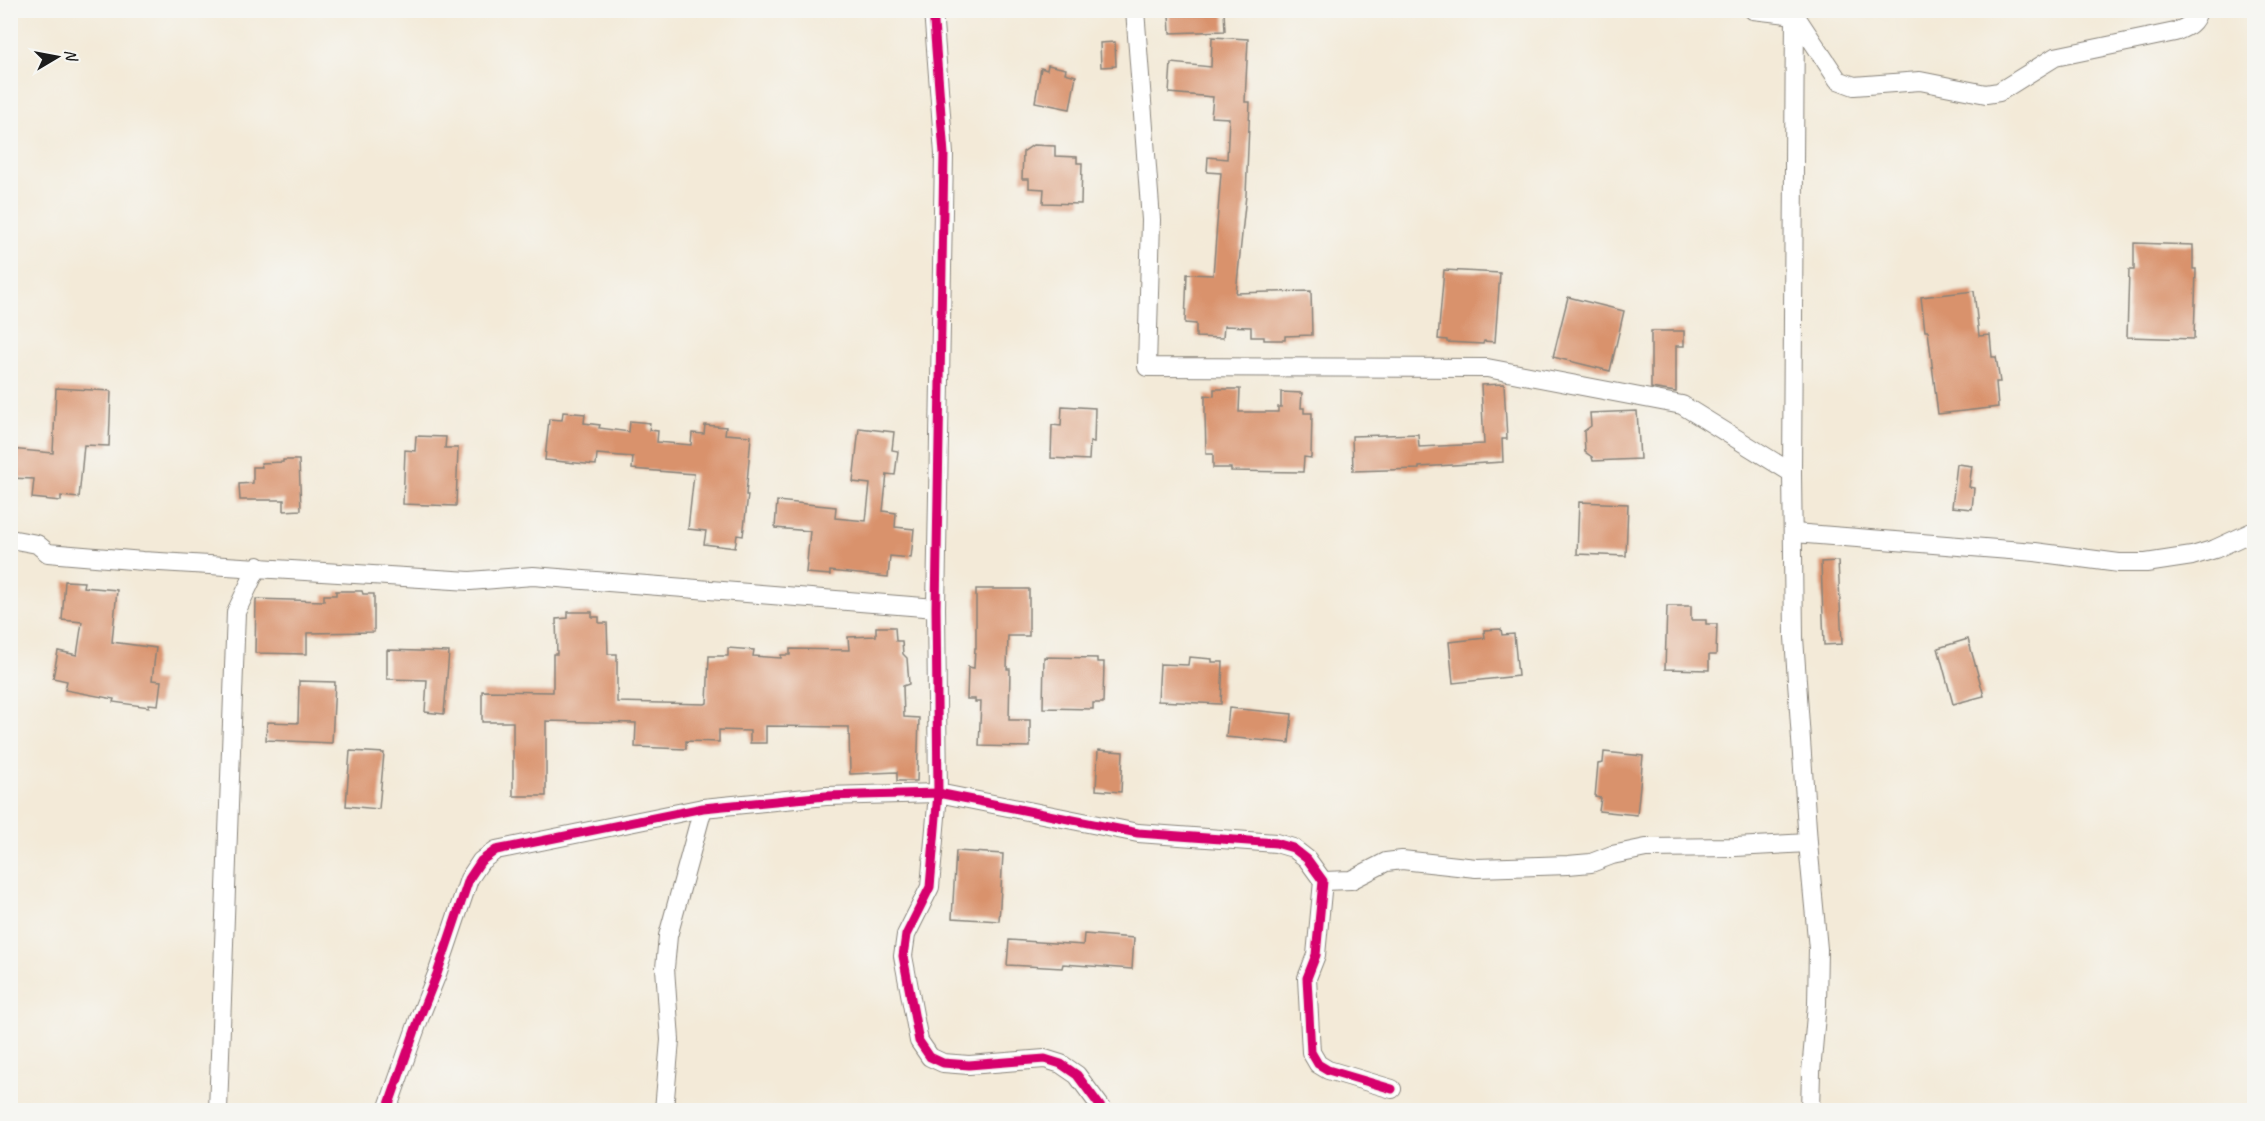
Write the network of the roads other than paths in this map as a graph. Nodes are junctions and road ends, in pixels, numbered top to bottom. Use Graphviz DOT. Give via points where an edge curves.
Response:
graph roads {
  1 [pos="933,10"];
  2 [pos="1135,10"];
  3 [pos="1753,10"];
  4 [pos="2198,10"];
  5 [pos="1795,13"];
  6 [pos="1792,472"];
  7 [pos="2254,531"];
  8 [pos="1794,533"];
  9 [pos="10,539"];
  10 [pos="258,566"];
  11 [pos="936,608"];
  12 [pos="939,793"];
  13 [pos="703,808"];
  14 [pos="1808,843"];
  15 [pos="1323,881"];
  16 [pos="1392,1089"];
  17 [pos="218,1110"];
  18 [pos="387,1110"];
  19 [pos="664,1110"];
  20 [pos="1104,1110"];
  21 [pos="1810,1110"];
  1 -- 11 [label="street" via="944,153"];
  2 -- 6 [label="street" via="1151,220 1147,367 1487,368 1682,405"];
  3 -- 5 [label="street"];
  4 -- 5 [label="street" via="2188,27 2055,57 1999,92 1986,94 1920,81 1854,86 1838,80"];
  5 -- 6 [label="street"];
  6 -- 8 [label="street"];
  7 -- 8 [label="street" via="2215,549 2146,564"];
  8 -- 14 [label="street" via="1794,637"];
  9 -- 10 [label="street" via="37,544 48,553"];
  10 -- 11 [label="street" via="470,581 533,576"];
  10 -- 17 [label="street" via="236,612"];
  11 -- 12 [label="street"];
  12 -- 13 [label="street" via="826,796"];
  12 -- 15 [label="street" via="1138,833 1276,843 1293,848 1307,859"];
  12 -- 20 [label="street" via="930,887 906,935 903,956 919,1041 930,1057 943,1063 969,1065 1045,1059 1061,1064 1077,1075"];
  13 -- 18 [label="street" via="495,850 481,861 469,879"];
  13 -- 19 [label="street" via="668,936 665,968 670,1040"];
  14 -- 15 [label="street" via="1646,848 1568,865 1476,868 1394,861 1351,880"];
  14 -- 21 [label="street" via="1818,949"];
  15 -- 16 [label="street" via="1316,955 1307,978 1311,1052 1318,1064 1328,1070"];
}
